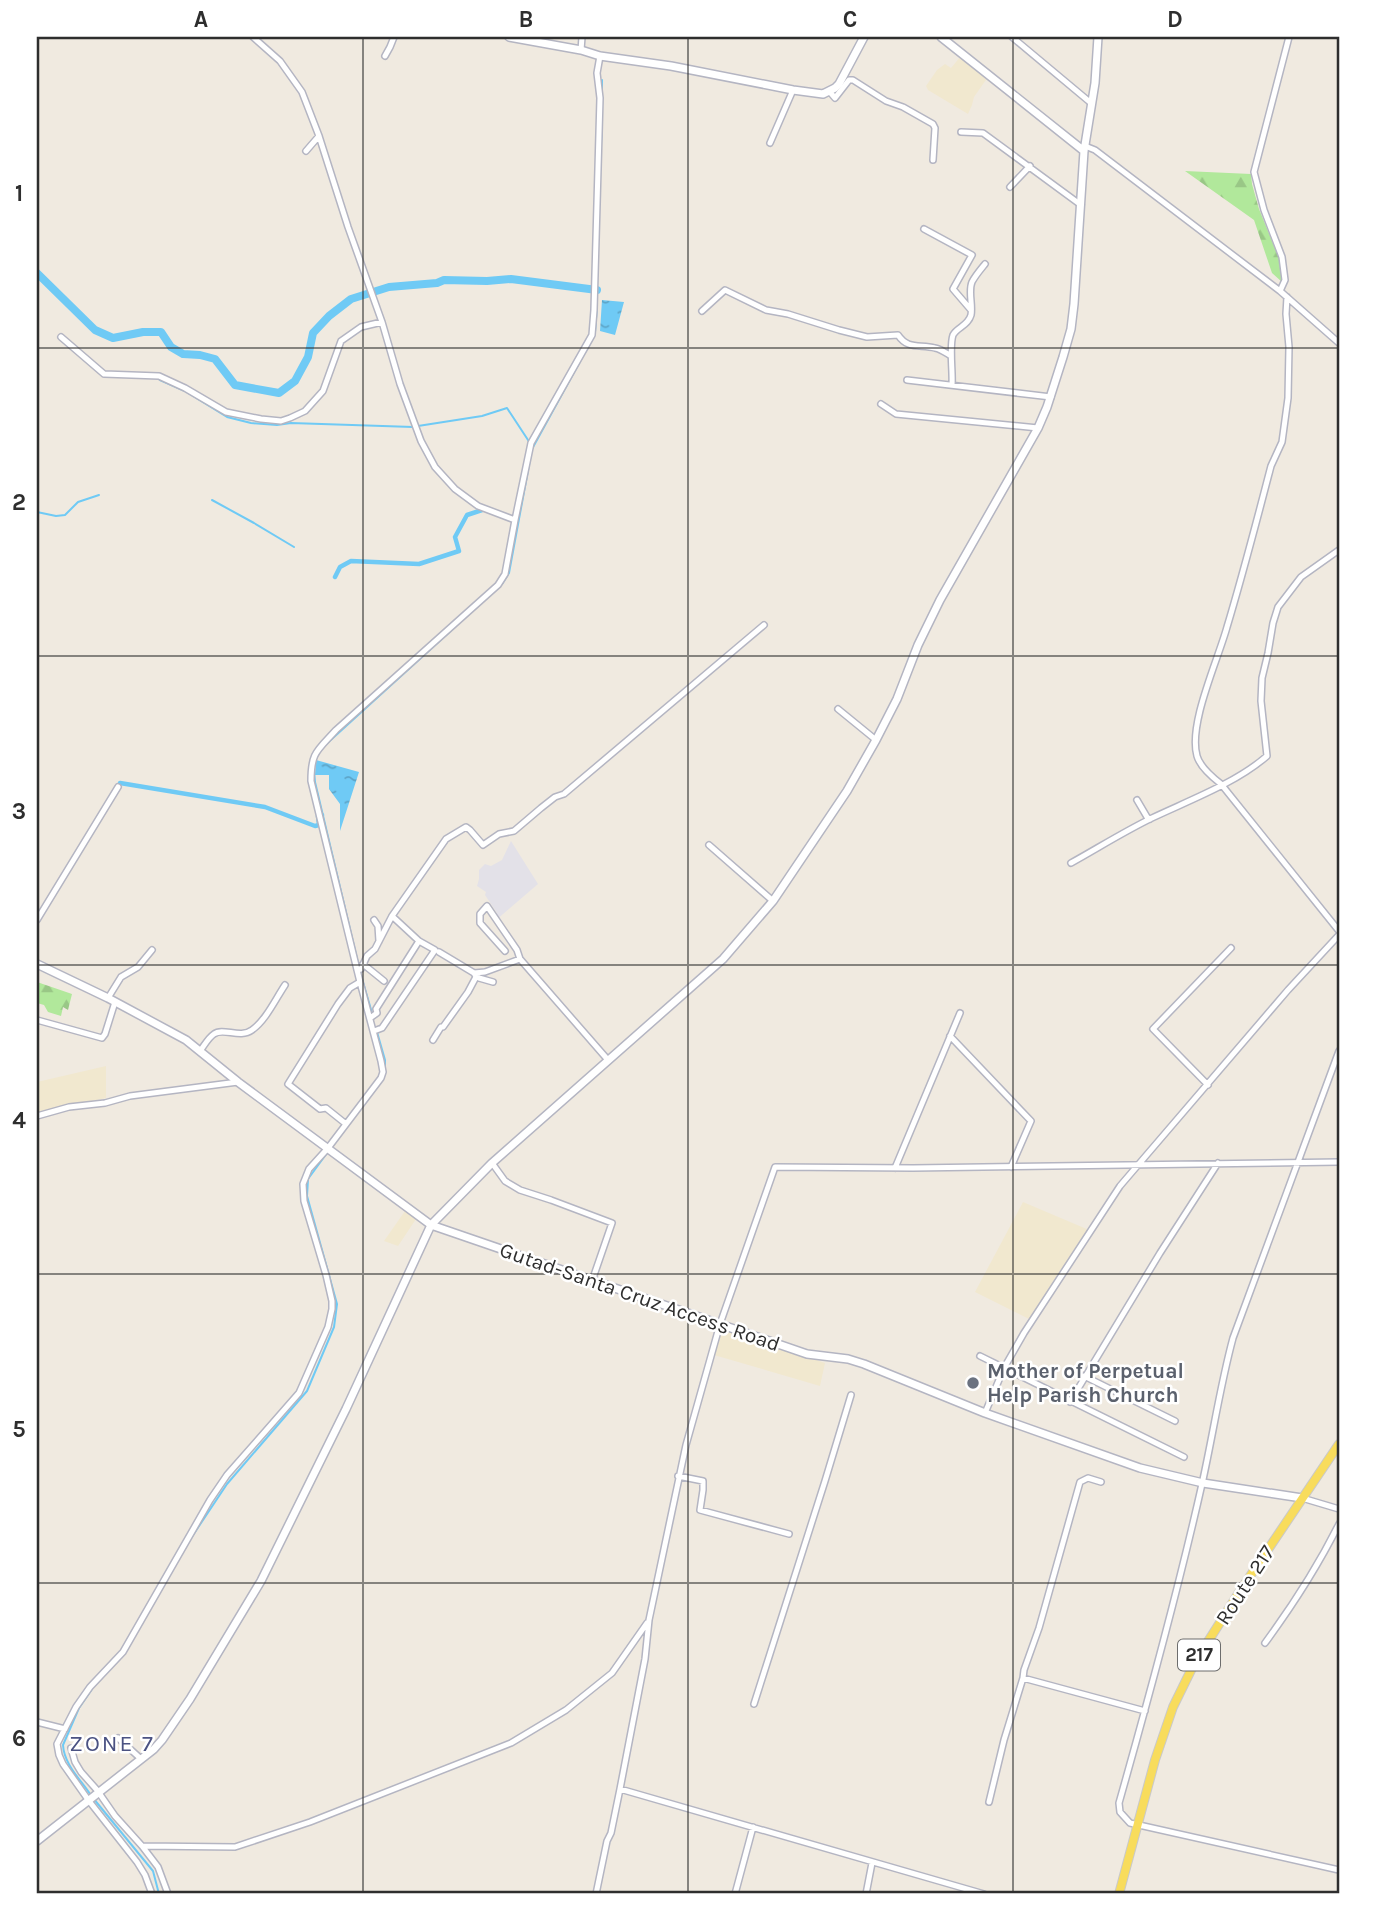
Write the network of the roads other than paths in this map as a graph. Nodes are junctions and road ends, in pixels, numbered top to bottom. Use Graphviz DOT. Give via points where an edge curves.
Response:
graph roads {
  1 [pos="253,37"];
  2 [pos="394,37"];
  3 [pos="509,37"];
  4 [pos="582,37"];
  5 [pos="864,37"];
  6 [pos="941,37"];
  7 [pos="1012,37"];
  8 [pos="1098,37"];
  9 [pos="1289,37"];
  10 [pos="581,50"];
  11 [pos="385,56"];
  12 [pos="600,57"];
  13 [pos="793,90"];
  14 [pos="829,92"];
  15 [pos="1091,103"];
  16 [pos="961,132"];
  17 [pos="319,136"];
  18 [pos="770,143"];
  19 [pos="1085,149"];
  20 [pos="306,151"];
  21 [pos="933,160"];
  22 [pos="1030,166"];
  23 [pos="1010,187"];
  24 [pos="1081,205"];
  25 [pos="924,229"];
  26 [pos="985,264"];
  27 [pos="1280,291"];
  28 [pos="1288,300"];
  29 [pos="971,310"];
  30 [pos="702,311"];
  31 [pos="382,322"];
  32 [pos="61,337"];
  33 [pos="1336,337"];
  34 [pos="1339,344"];
  35 [pos="951,356"];
  36 [pos="907,380"];
  37 [pos="952,385"];
  38 [pos="1051,397"];
  39 [pos="881,404"];
  40 [pos="1038,428"];
  41 [pos="515,520"];
  42 [pos="1339,550"];
  43 [pos="764,625"];
  44 [pos="838,709"];
  45 [pos="876,740"];
  46 [pos="1221,785"];
  47 [pos="117,787"];
  48 [pos="1137,800"];
  49 [pos="1150,819"];
  50 [pos="709,845"];
  51 [pos="1071,863"];
  52 [pos="773,901"];
  53 [pos="392,916"];
  54 [pos="37,920"];
  55 [pos="374,920"];
  56 [pos="1339,933"];
  57 [pos="379,941"];
  58 [pos="419,941"];
  59 [pos="1231,948"];
  60 [pos="152,950"];
  61 [pos="505,951"];
  62 [pos="439,952"];
  63 [pos="520,959"];
  64 [pos="37,964"];
  65 [pos="363,964"];
  66 [pos="357,970"];
  67 [pos="474,973"];
  68 [pos="384,981"];
  69 [pos="360,982"];
  70 [pos="493,982"];
  71 [pos="285,985"];
  72 [pos="112,1000"];
  73 [pos="960,1013"];
  74 [pos="370,1018"];
  75 [pos="37,1020"];
  76 [pos="374,1031"];
  77 [pos="950,1036"];
  78 [pos="433,1040"];
  79 [pos="200,1051"];
  80 [pos="1339,1051"];
  81 [pos="608,1060"];
  82 [pos="238,1082"];
  83 [pos="1208,1084"];
  84 [pos="37,1116"];
  85 [pos="346,1124"];
  86 [pos="328,1148"];
  87 [pos="1339,1162"];
  88 [pos="492,1163"];
  89 [pos="1218,1163"];
  90 [pos="1299,1163"];
  91 [pos="1137,1164"];
  92 [pos="1011,1167"];
  93 [pos="895,1168"];
  94 [pos="431,1225"];
  95 [pos="592,1280"];
  96 [pos="720,1324"];
  97 [pos="980,1356"];
  98 [pos="1004,1368"];
  99 [pos="1084,1376"];
  100 [pos="851,1395"];
  101 [pos="1070,1402"];
  102 [pos="985,1413"];
  103 [pos="1175,1421"];
  104 [pos="1339,1444"];
  105 [pos="1184,1457"];
  106 [pos="678,1476"];
  107 [pos="1101,1482"];
  108 [pos="1203,1483"];
  109 [pos="1302,1498"];
  110 [pos="1339,1508"];
  111 [pos="1339,1524"];
  112 [pos="789,1534"];
  113 [pos="649,1620"];
  114 [pos="1265,1643"];
  115 [pos="1023,1678"];
  116 [pos="754,1704"];
  117 [pos="1145,1711"];
  118 [pos="37,1723"];
  119 [pos="65,1729"];
  120 [pos="118,1738"];
  121 [pos="71,1748"];
  122 [pos="141,1759"];
  123 [pos="620,1789"];
  124 [pos="93,1797"];
  125 [pos="989,1802"];
  126 [pos="1137,1824"];
  127 [pos="753,1827"];
  128 [pos="37,1841"];
  129 [pos="142,1846"];
  130 [pos="872,1863"];
  131 [pos="1339,1870"];
  132 [pos="152,1894"];
  133 [pos="168,1894"];
  134 [pos="596,1894"];
  135 [pos="734,1894"];
  136 [pos="866,1894"];
  137 [pos="984,1894"];
  138 [pos="1119,1894"];
  1 -- 17 [label="street" via="280,61 302,92"];
  2 -- 11 [label="street"];
  3 -- 10 [label="street"];
  4 -- 10 [label="street"];
  5 -- 14 [label="street" via="839,84"];
  6 -- 19 [label="street"];
  7 -- 15 [label="street"];
  8 -- 15 [label="street"];
  9 -- 27 [label="street" via="1254,172 1282,257 1285,280"];
  10 -- 12 [label="street"];
  12 -- 13 [label="street"];
  12 -- 41 [label="street" via="592,335 531,443"];
  13 -- 14 [label="street"];
  13 -- 18 [label="street"];
  14 -- 21 [label="street" via="835,98 853,80 933,124"];
  15 -- 19 [label="street"];
  16 -- 22 [label="street" via="983,132"];
  17 -- 20 [label="street"];
  17 -- 31 [label="street"];
  19 -- 24 [label="street"];
  19 -- 27 [label="street" via="1095,150"];
  22 -- 23 [label="street"];
  22 -- 24 [label="street"];
  24 -- 38 [label="street" via="1071,329"];
  25 -- 29 [label="street" via="972,255 953,289"];
  26 -- 29 [label="street" via="971,284"];
  27 -- 28 [label="street"];
  28 -- 33 [label="street"];
  28 -- 46 [label="street" via="1288,398 1282,442 1271,466 1195,741 1197,758"];
  29 -- 35 [label="street" via="969,321 954,334"];
  30 -- 35 [label="street" via="725,290 766,310 867,337 898,335 910,346 937,348"];
  31 -- 32 [label="street" via="361,327 341,341 323,391 305,411 281,421 226,412 159,376 104,374"];
  31 -- 41 [label="street" via="400,384 435,468 478,506"];
  33 -- 34 [label="street"];
  35 -- 37 [label="street"];
  36 -- 37 [label="street"];
  37 -- 38 [label="street"];
  38 -- 40 [label="street"];
  39 -- 40 [label="street" via="896,414"];
  40 -- 45 [label="street" via="940,600"];
  41 -- 66 [label="street" via="505,574 498,584 336,730 311,761 311,781"];
  42 -- 46 [label="street" via="1301,577 1273,623 1262,678 1267,756"];
  43 -- 53 [label="street" via="514,831 483,845 466,827 446,839"];
  44 -- 45 [label="street"];
  45 -- 52 [label="street"];
  46 -- 49 [label="street"];
  46 -- 56 [label="street"];
  47 -- 54 [label="street"];
  48 -- 49 [label="street"];
  49 -- 51 [label="street"];
  50 -- 52 [label="street"];
  52 -- 81 [label="street" via="723,958"];
  53 -- 57 [label="street"];
  53 -- 58 [label="street"];
  55 -- 57 [label="street"];
  56 -- 83 [label="street"];
  57 -- 65 [label="street"];
  58 -- 74 [label="street"];
  58 -- 76 [label="street" via="435,950 383,1028"];
  59 -- 83 [label="street" via="1153,1029"];
  60 -- 72 [label="street" via="138,967 122,975"];
  61 -- 63 [label="street" via="480,923 487,906"];
  62 -- 67 [label="street"];
  63 -- 67 [label="street"];
  63 -- 81 [label="street"];
  64 -- 72 [label="street, Gutad-Santa Cruz Access Road"];
  65 -- 66 [label="street"];
  65 -- 68 [label="street"];
  66 -- 69 [label="street"];
  67 -- 70 [label="street"];
  67 -- 78 [label="street" via="468,992"];
  69 -- 74 [label="street"];
  69 -- 85 [label="street" via="338,1004 288,1084"];
  71 -- 79 [label="street" via="250,1032 219,1031"];
  72 -- 75 [label="street" via="102,1038"];
  72 -- 79 [label="street, Gutad-Santa Cruz Access Road"];
  73 -- 77 [label="street"];
  74 -- 76 [label="street"];
  76 -- 85 [label="street" via="383,1072"];
  77 -- 92 [label="street" via="1031,1121"];
  77 -- 93 [label="street"];
  79 -- 82 [label="street, Gutad-Santa Cruz Access Road"];
  80 -- 90 [label="street"];
  81 -- 88 [label="street"];
  82 -- 84 [label="street" via="130,1096"];
  82 -- 86 [label="street, Gutad-Santa Cruz Access Road"];
  83 -- 91 [label="street"];
  85 -- 86 [label="street"];
  86 -- 94 [label="street, Gutad-Santa Cruz Access Road"];
  86 -- 119 [label="street" via="309,1169 303,1184 332,1301 316,1357 299,1394 227,1475 122,1652 90,1687"];
  87 -- 90 [label="street"];
  88 -- 94 [label="street"];
  88 -- 95 [label="street" via="505,1181 520,1190 612,1223"];
  89 -- 90 [label="street"];
  89 -- 91 [label="street"];
  89 -- 99 [label="street"];
  90 -- 108 [label="street" via="1233,1338"];
  91 -- 92 [label="street"];
  91 -- 98 [label="street"];
  92 -- 93 [label="street"];
  93 -- 96 [label="street" via="775,1167"];
  94 -- 95 [label="street, Gutad-Santa Cruz Access Road"];
  94 -- 122 [label="street" via="261,1581 190,1699 154,1749"];
  95 -- 96 [label="street, Gutad-Santa Cruz Access Road"];
  96 -- 102 [label="street, Gutad-Santa Cruz Access Road" via="807,1354 864,1364"];
  96 -- 106 [label="street"];
  97 -- 98 [label="street"];
  98 -- 101 [label="street"];
  98 -- 102 [label="street"];
  99 -- 101 [label="street"];
  99 -- 103 [label="street"];
  100 -- 116 [label="street"];
  101 -- 105 [label="street"];
  102 -- 108 [label="street, Gutad-Santa Cruz Access Road" via="1140,1468"];
  104 -- 109 [label="main road, Route 217 / 217"];
  106 -- 112 [label="street" via="703,1481 700,1510"];
  106 -- 113 [label="street"];
  107 -- 115 [label="street" via="1088,1478 1080,1482"];
  108 -- 109 [label="street, Gutad-Santa Cruz Access Road"];
  108 -- 117 [label="street"];
  109 -- 110 [label="street"];
  109 -- 126 [label="main road, Route 217 / 217" via="1195,1662 1154,1760"];
  111 -- 114 [label="street"];
  113 -- 123 [label="street"];
  113 -- 129 [label="street" via="612,1673 566,1710 511,1743 235,1847"];
  115 -- 117 [label="street"];
  115 -- 125 [label="street"];
  117 -- 126 [label="street" via="1119,1803 1120,1812"];
  118 -- 119 [label="street"];
  119 -- 124 [label="street" via="57,1744 59,1755"];
  120 -- 122 [label="street"];
  121 -- 124 [label="street"];
  122 -- 124 [label="street"];
  123 -- 127 [label="street"];
  123 -- 134 [label="street"];
  124 -- 128 [label="street"];
  124 -- 129 [label="street"];
  124 -- 132 [label="street" via="137,1862"];
  126 -- 131 [label="street"];
  126 -- 138 [label="main road, Route 217 / 217"];
  127 -- 130 [label="street"];
  127 -- 135 [label="street"];
  129 -- 133 [label="street" via="158,1867"];
  130 -- 136 [label="street"];
  130 -- 137 [label="street"];
}
